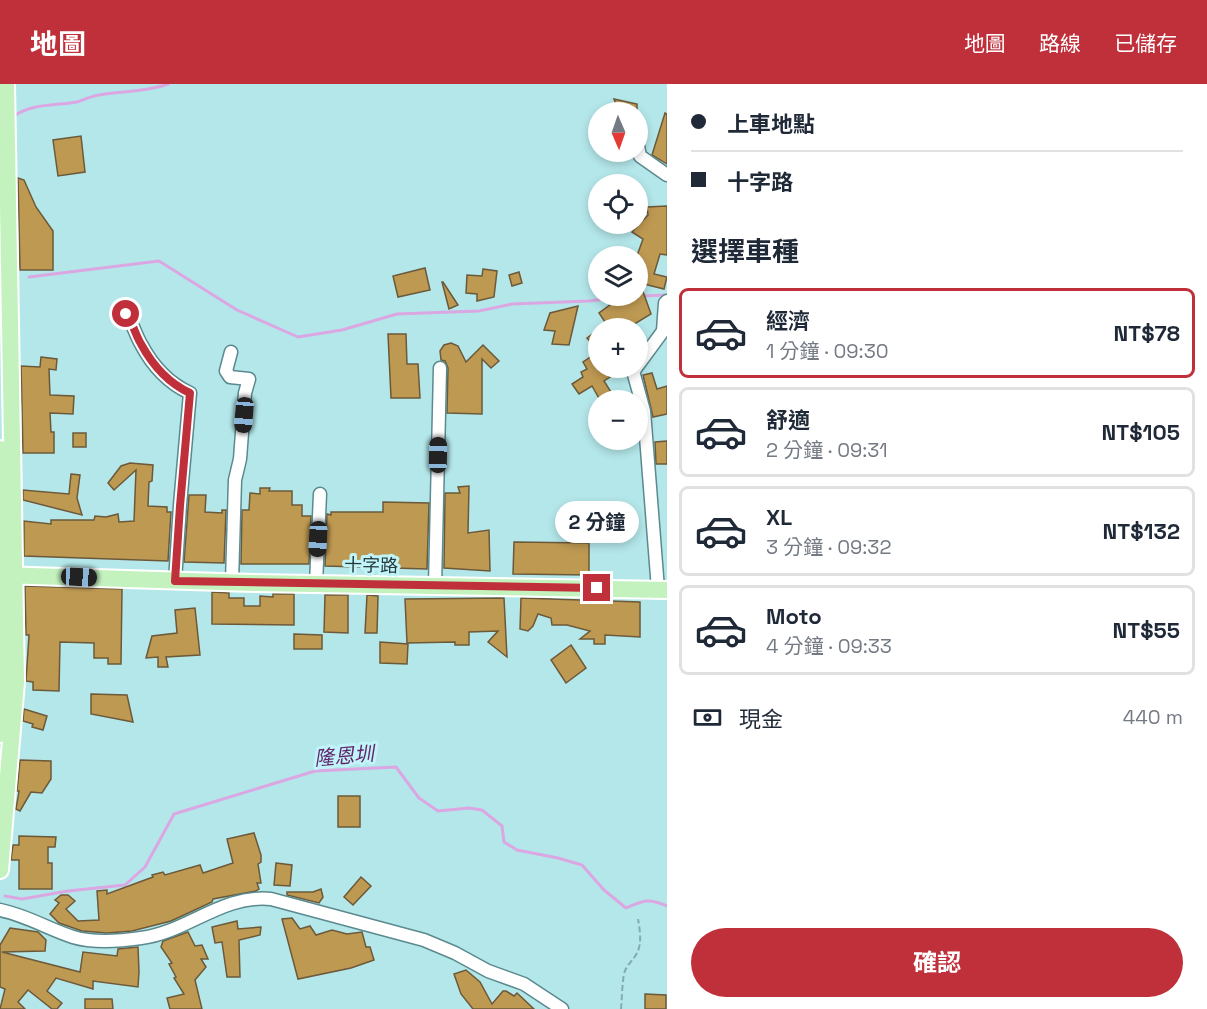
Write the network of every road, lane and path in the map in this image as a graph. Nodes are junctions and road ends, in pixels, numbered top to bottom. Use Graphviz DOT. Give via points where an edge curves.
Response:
graph roads {
  1 [pos="6,84"];
  2 [pos="648,162"];
  3 [pos="667,175"];
  4 [pos="667,302"];
  5 [pos="126,314"];
  6 [pos="648,351"];
  7 [pos="231,352"];
  8 [pos="440,368"];
  9 [pos="635,378"];
  10 [pos="0,449"];
  11 [pos="320,494"];
  12 [pos="4,574"];
  13 [pos="175,581"];
  14 [pos="232,582"];
  15 [pos="316,584"];
  16 [pos="435,586"];
  17 [pos="663,590"];
  18 [pos="0,735"];
  19 [pos="0,870"];
  20 [pos="0,910"];
  21 [pos="638,919"];
  22 [pos="562,1009"];
  23 [pos="621,1009"];
  1 -- 12 [label="main road"];
  2 -- 3 [label="street"];
  4 -- 6 [label="street" via="663,331"];
  5 -- 13 [label="street" via="159,370 174,386 190,393"];
  7 -- 14 [label="street" via="226,371 230,377 249,380 235,480"];
  8 -- 16 [label="street"];
  9 -- 17 [label="street" via="645,423"];
  10 -- 12 [label="main road"];
  11 -- 15 [label="street"];
  12 -- 13 [label="main road, 十字路"];
  12 -- 18 [label="main road"];
  12 -- 19 [label="main road" via="16,682"];
  13 -- 14 [label="main road, 十字路"];
  14 -- 15 [label="main road, 十字路"];
  15 -- 16 [label="main road, 十字路"];
  16 -- 17 [label="main road, 十字路"];
  20 -- 22 [label="street" via="78,938 131,939 162,934 233,902 271,899 424,940 524,984"];
  21 -- 23 [label="path" via="639,947 624,975"];
}
